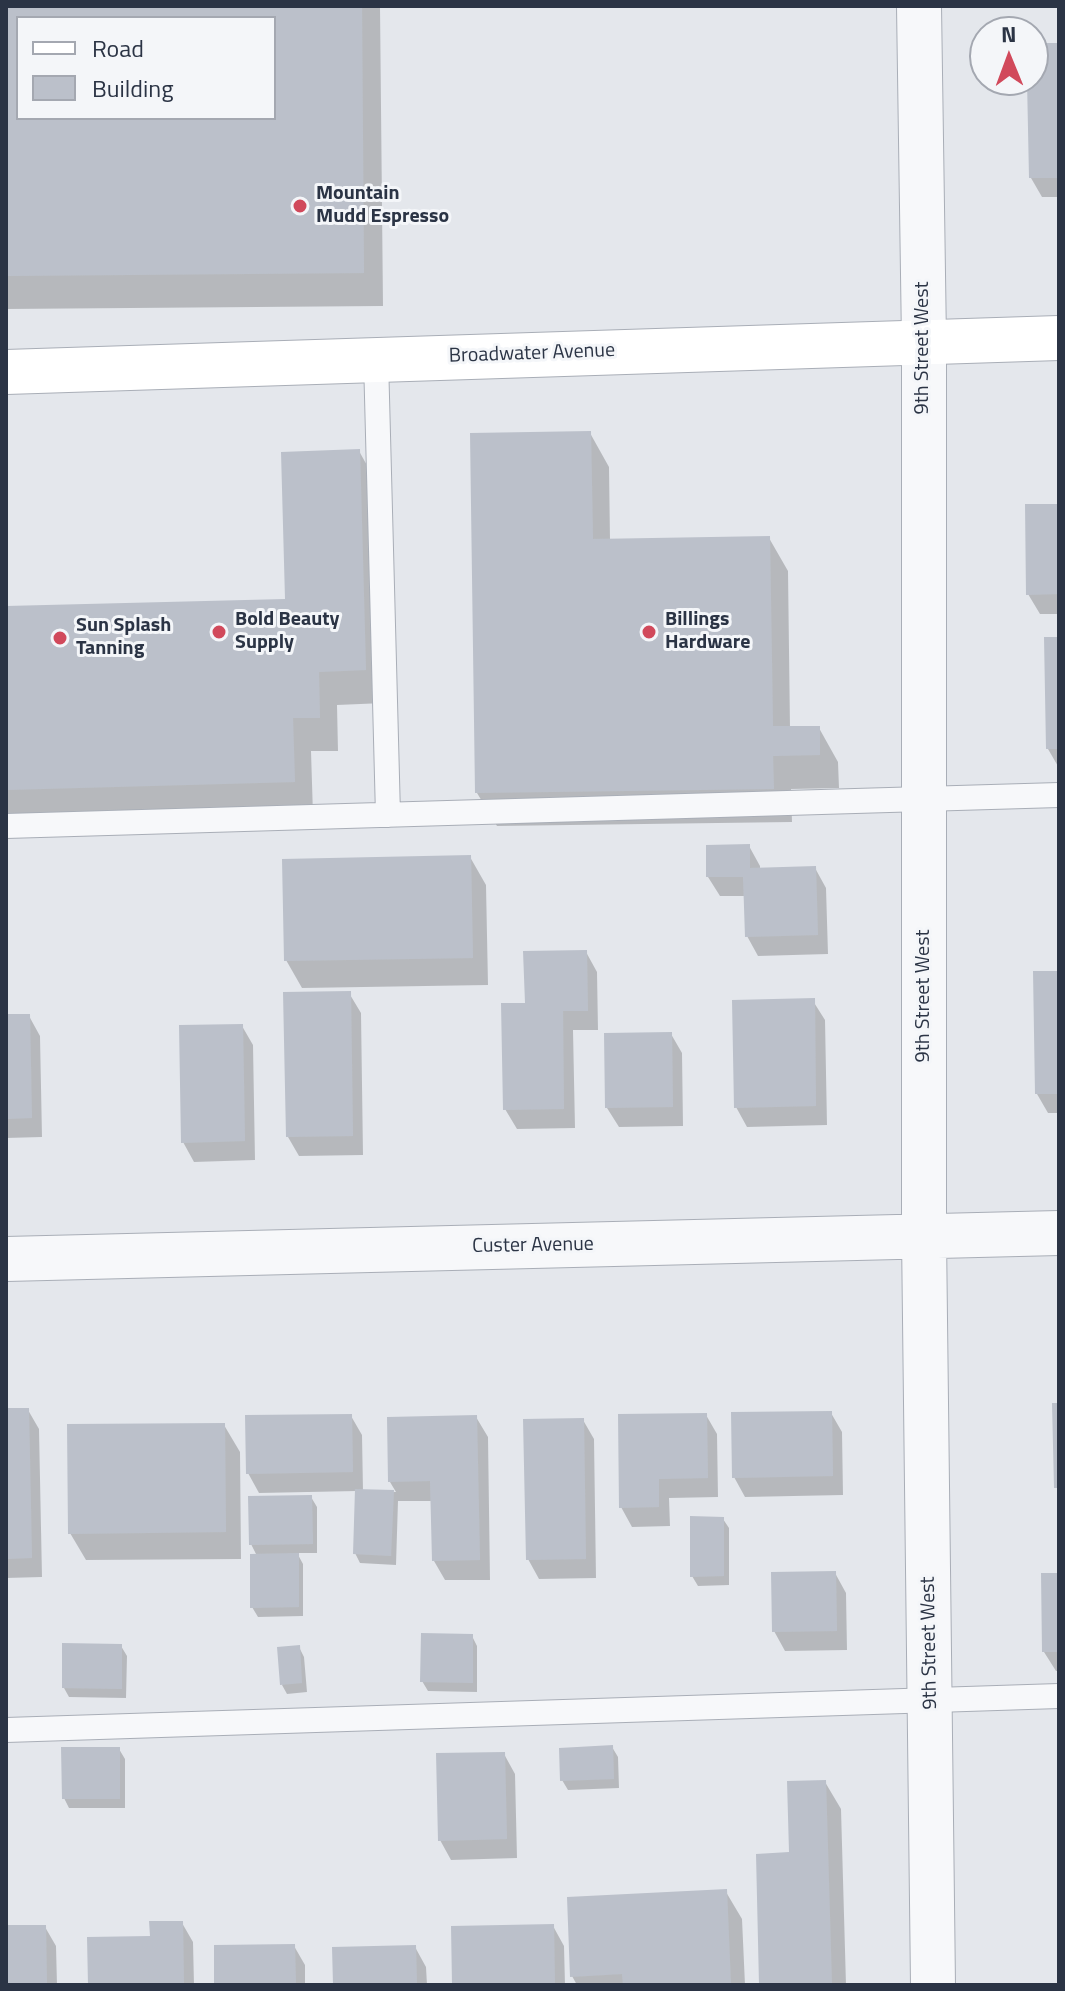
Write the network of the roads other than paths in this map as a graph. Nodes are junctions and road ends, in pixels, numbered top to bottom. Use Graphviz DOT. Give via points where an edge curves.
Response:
graph roads {
  1 [pos="919,6"];
  2 [pos="1059,338"];
  3 [pos="924,341"];
  4 [pos="376,359"];
  5 [pos="6,372"];
  6 [pos="1059,795"];
  7 [pos="924,799"];
  8 [pos="388,815"];
  9 [pos="6,826"];
  10 [pos="1059,1233"];
  11 [pos="924,1236"];
  12 [pos="6,1259"];
  13 [pos="1059,1696"];
  14 [pos="931,1699"];
  15 [pos="6,1730"];
  16 [pos="933,1985"];
  1 -- 3 [label="street, 9th Street West"];
  2 -- 3 [label="main road, Broadwater Avenue"];
  3 -- 4 [label="main road, Broadwater Avenue"];
  3 -- 7 [label="street, 9th Street West"];
  4 -- 5 [label="main road, Broadwater Avenue"];
  4 -- 8 [label="lane"];
  6 -- 7 [label="lane"];
  7 -- 8 [label="lane"];
  7 -- 11 [label="street, 9th Street West"];
  8 -- 9 [label="lane"];
  10 -- 11 [label="street, Custer Avenue"];
  11 -- 12 [label="street, Custer Avenue"];
  11 -- 14 [label="street, 9th Street West"];
  13 -- 14 [label="lane"];
  14 -- 15 [label="lane"];
  14 -- 16 [label="street, 9th Street West"];
}
